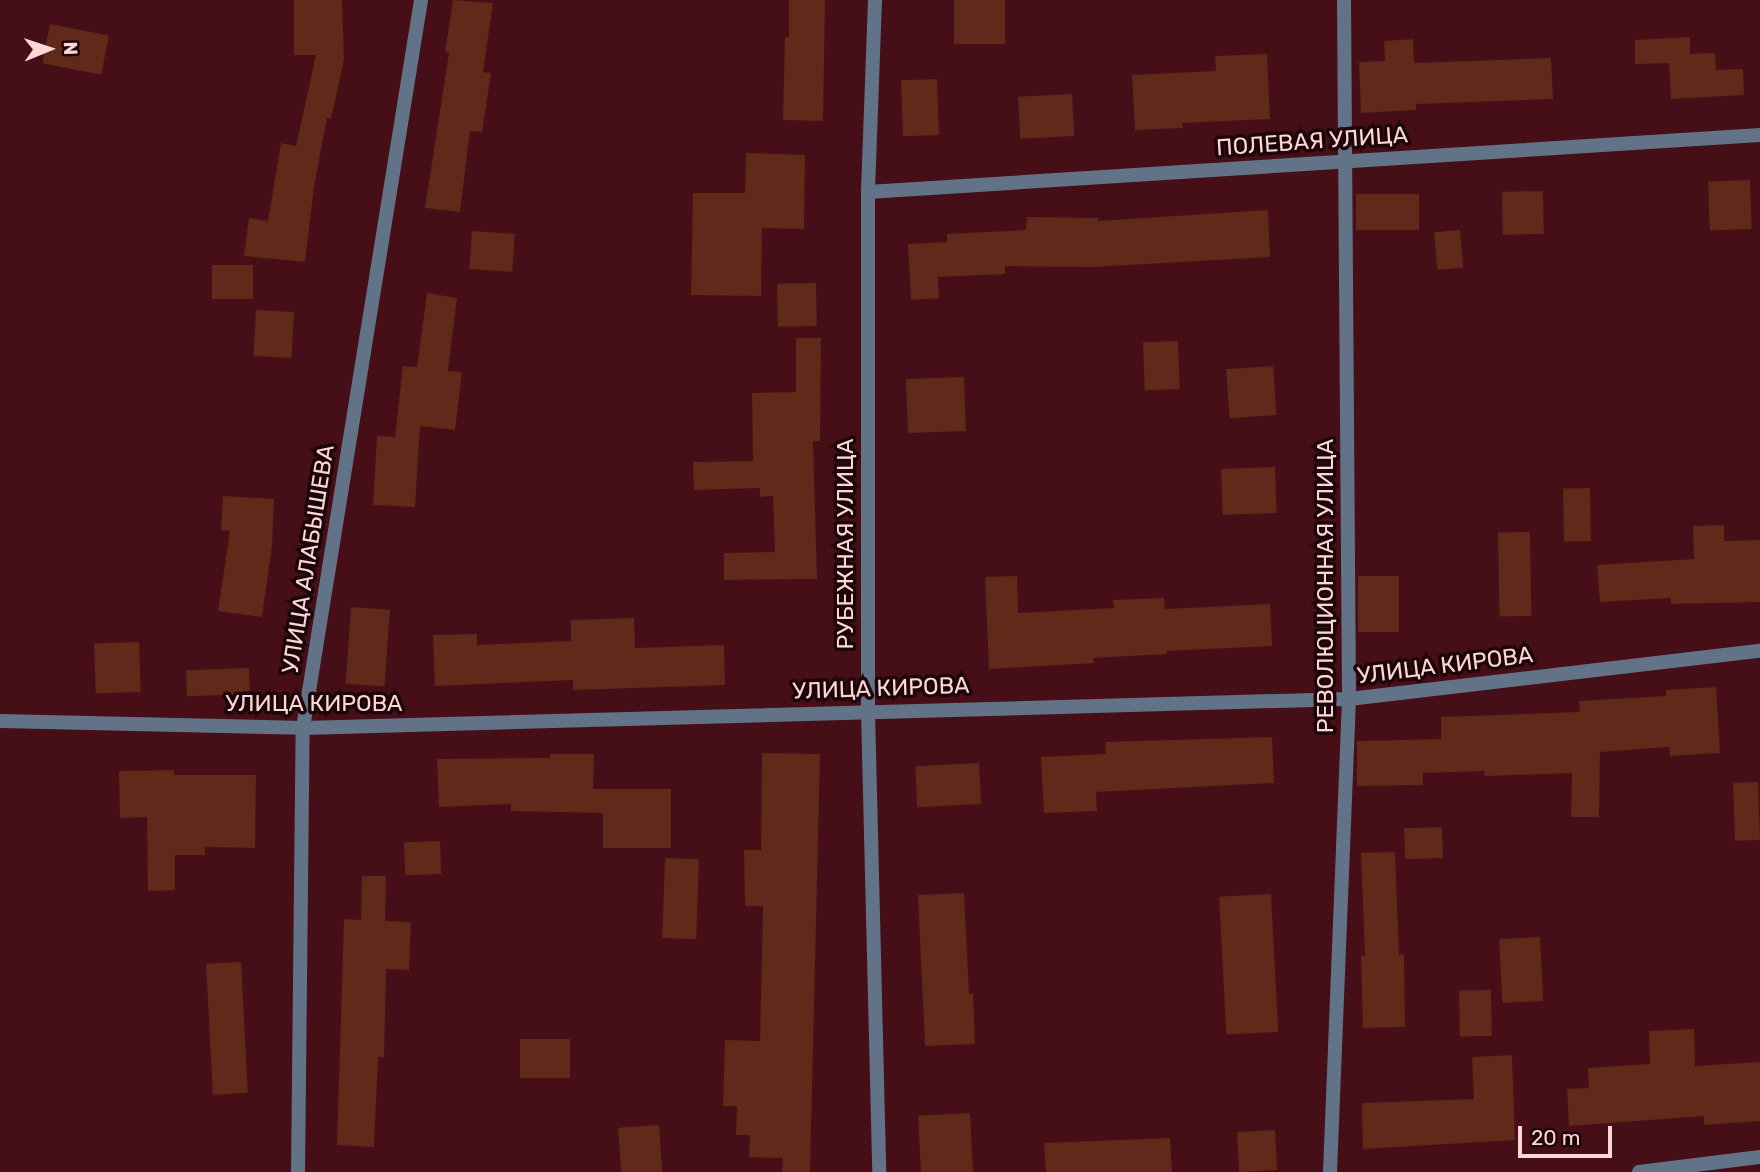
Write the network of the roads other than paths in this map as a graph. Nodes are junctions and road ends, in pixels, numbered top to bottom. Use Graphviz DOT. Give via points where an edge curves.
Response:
graph roads {
  1 [pos="421,0"];
  2 [pos="875,0"];
  3 [pos="1344,0"];
  4 [pos="1760,135"];
  5 [pos="1345,162"];
  6 [pos="867,192"];
  7 [pos="1760,651"];
  8 [pos="1349,699"];
  9 [pos="868,711"];
  10 [pos="0,721"];
  11 [pos="303,728"];
  12 [pos="1760,1157"];
  13 [pos="298,1172"];
  14 [pos="879,1172"];
  15 [pos="1329,1172"];
  16 [pos="1639,1172"];
  1 -- 11 [label="street, УЛИЦА АЛАБЫШЕВА"];
  2 -- 6 [label="street, РУБЕЖНАЯ УЛИЦА"];
  3 -- 5 [label="street, РЕВОЛЮЦИОННАЯ УЛИЦА"];
  4 -- 5 [label="street, ПОЛЕВАЯ УЛИЦА"];
  5 -- 6 [label="street, ПОЛЕВАЯ УЛИЦА"];
  5 -- 8 [label="street, РЕВОЛЮЦИОННАЯ УЛИЦА"];
  6 -- 9 [label="street, РУБЕЖНАЯ УЛИЦА"];
  7 -- 8 [label="street, УЛИЦА КИРОВА"];
  8 -- 9 [label="street, УЛИЦА КИРОВА"];
  8 -- 15 [label="street, РЕВОЛЮЦИОННАЯ УЛИЦА"];
  9 -- 11 [label="street, УЛИЦА КИРОВА"];
  9 -- 14 [label="street, РУБЕЖНАЯ УЛИЦА"];
  10 -- 11 [label="street, УЛИЦА КИРОВА"];
  11 -- 13 [label="street, УЛИЦА АЛАБЫШЕВА"];
  12 -- 16 [label="street"];
}
